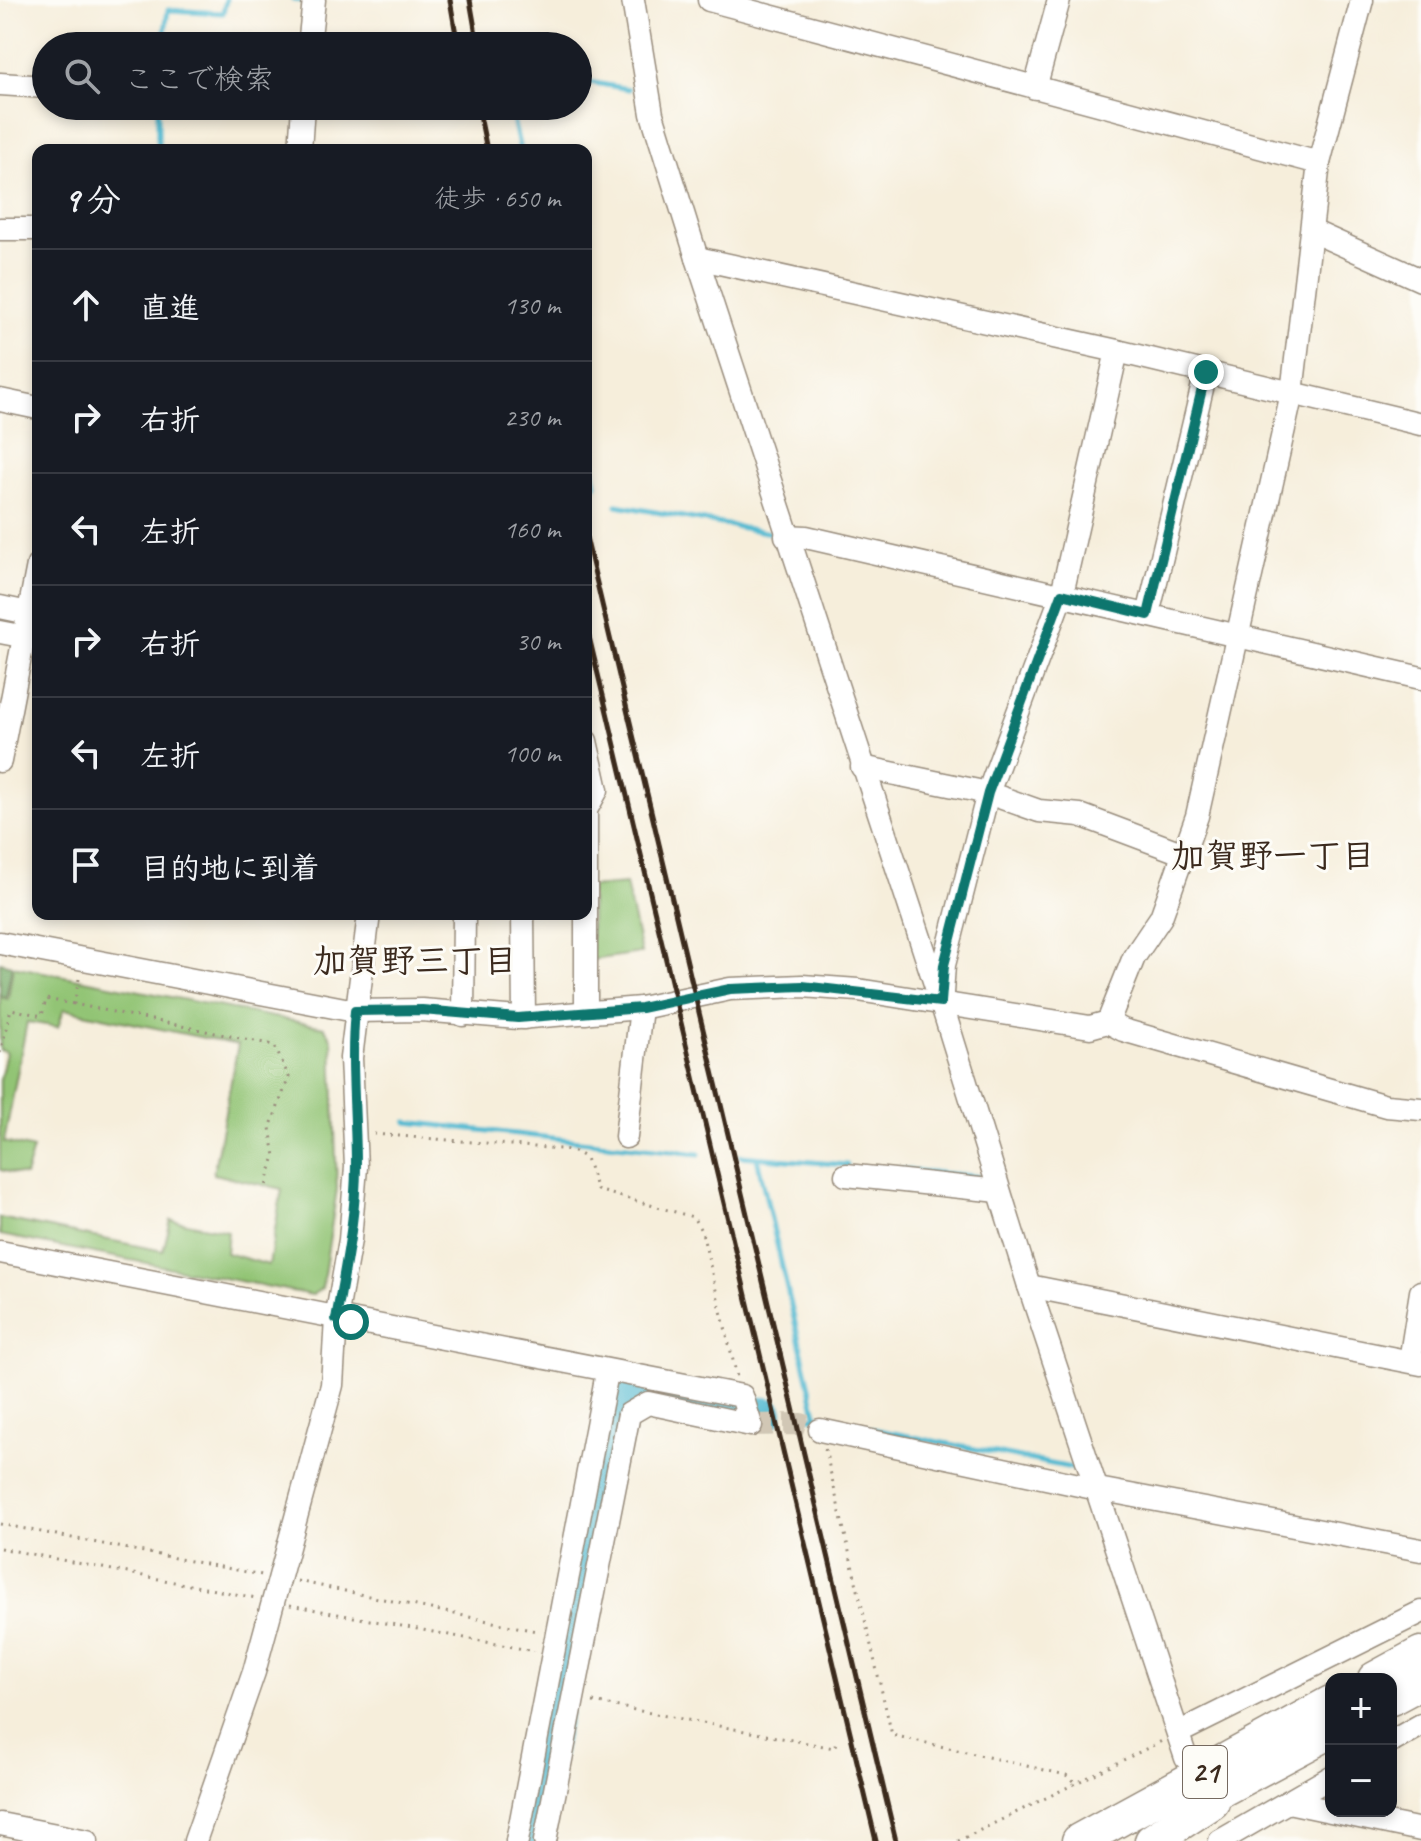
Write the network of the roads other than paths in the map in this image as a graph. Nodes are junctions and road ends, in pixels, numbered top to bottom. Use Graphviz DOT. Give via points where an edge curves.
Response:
graph roads {
  1 [pos="314,0"];
  2 [pos="633,0"];
  3 [pos="1059,0"];
  4 [pos="1362,0"];
  5 [pos="720,2"];
  6 [pos="311,32"];
  7 [pos="0,84"];
  8 [pos="32,86"];
  9 [pos="1035,88"];
  10 [pos="302,120"];
  11 [pos="300,144"];
  12 [pos="1319,163"];
  13 [pos="0,229"];
  14 [pos="32,229"];
  15 [pos="1312,231"];
  16 [pos="697,258"];
  17 [pos="1421,280"];
  18 [pos="1117,351"];
  19 [pos="1206,372"];
  20 [pos="1292,393"];
  21 [pos="0,400"];
  22 [pos="32,407"];
  23 [pos="1421,424"];
  24 [pos="786,536"];
  25 [pos="1062,594"];
  26 [pos="0,607"];
  27 [pos="32,614"];
  28 [pos="1148,615"];
  29 [pos="0,632"];
  30 [pos="1238,637"];
  31 [pos="31,638"];
  32 [pos="1421,678"];
  33 [pos="0,761"];
  34 [pos="862,767"];
  35 [pos="592,768"];
  36 [pos="988,793"];
  37 [pos="592,799"];
  38 [pos="1184,854"];
  39 [pos="368,920"];
  40 [pos="464,920"];
  41 [pos="523,920"];
  42 [pos="586,920"];
  43 [pos="0,943"];
  44 [pos="941,1002"];
  45 [pos="641,1008"];
  46 [pos="355,1011"];
  47 [pos="586,1013"];
  48 [pos="463,1015"];
  49 [pos="524,1018"];
  50 [pos="1108,1022"];
  51 [pos="1421,1109"];
  52 [pos="626,1137"];
  53 [pos="846,1175"];
  54 [pos="999,1191"];
  55 [pos="0,1252"];
  56 [pos="1029,1286"];
  57 [pos="1421,1292"];
  58 [pos="336,1319"];
  59 [pos="1415,1362"];
  60 [pos="607,1373"];
  61 [pos="820,1430"];
  62 [pos="1098,1489"];
  63 [pos="1421,1550"];
  64 [pos="1421,1612"];
  65 [pos="1421,1654"];
  66 [pos="1386,1673"];
  67 [pos="1421,1682"];
  68 [pos="1397,1695"];
  69 [pos="1325,1706"];
  70 [pos="1421,1725"];
  71 [pos="1180,1732"];
  72 [pos="1325,1734"];
  73 [pos="1397,1739"];
  74 [pos="1186,1758"];
  75 [pos="1325,1780"];
  76 [pos="1230,1786"];
  77 [pos="1162,1796"];
  78 [pos="1288,1802"];
  79 [pos="0,1824"];
  80 [pos="1421,1830"];
  81 [pos="1212,1837"];
  82 [pos="87,1841"];
  83 [pos="195,1841"];
  84 [pos="517,1841"];
  85 [pos="545,1841"];
  86 [pos="1057,1841"];
  87 [pos="1079,1841"];
  88 [pos="1126,1841"];
  89 [pos="1152,1841"];
  1 -- 6 [label="street"];
  2 -- 16 [label="street" via="652,114"];
  3 -- 9 [label="street"];
  4 -- 12 [label="street"];
  5 -- 9 [label="street"];
  7 -- 8 [label="street"];
  9 -- 12 [label="street"];
  10 -- 11 [label="street"];
  12 -- 15 [label="street"];
  13 -- 14 [label="street"];
  15 -- 17 [label="street"];
  15 -- 20 [label="street"];
  16 -- 18 [label="street"];
  16 -- 24 [label="street"];
  18 -- 19 [label="street"];
  18 -- 25 [label="street"];
  19 -- 20 [label="street"];
  19 -- 28 [label="street"];
  20 -- 23 [label="street"];
  20 -- 30 [label="street"];
  21 -- 22 [label="street"];
  24 -- 25 [label="street"];
  24 -- 34 [label="street"];
  25 -- 28 [label="street"];
  25 -- 36 [label="street"];
  26 -- 27 [label="street"];
  28 -- 30 [label="street"];
  29 -- 31 [label="street"];
  30 -- 32 [label="street"];
  30 -- 38 [label="street"];
  31 -- 33 [label="street"];
  34 -- 36 [label="street"];
  34 -- 44 [label="street"];
  35 -- 37 [label="street" via="597,790"];
  36 -- 38 [label="street" via="1039,811 1080,815"];
  36 -- 44 [label="street" via="944,965"];
  38 -- 50 [label="street" via="1161,917 1134,957"];
  39 -- 46 [label="street"];
  40 -- 48 [label="street"];
  41 -- 49 [label="street"];
  42 -- 47 [label="street"];
  43 -- 46 [label="street"];
  44 -- 45 [label="street" via="802,986 730,989"];
  44 -- 50 [label="street" via="1090,1027"];
  44 -- 54 [label="street"];
  45 -- 47 [label="street"];
  45 -- 52 [label="street"];
  46 -- 48 [label="street"];
  46 -- 58 [label="street" via="351,1058 356,1167"];
  47 -- 49 [label="street"];
  48 -- 49 [label="street"];
  50 -- 51 [label="street" via="1386,1106"];
  53 -- 54 [label="street"];
  54 -- 56 [label="street"];
  55 -- 58 [label="street"];
  56 -- 59 [label="street"];
  56 -- 62 [label="street"];
  57 -- 59 [label="street"];
  58 -- 60 [label="street"];
  58 -- 83 [label="street" via="332,1385 310,1475 254,1672"];
  60 -- 84 [label="street"];
  60 -- 85 [label="street" via="745,1406 751,1425 648,1403 629,1414"];
  61 -- 62 [label="street"];
  62 -- 63 [label="street"];
  62 -- 71 [label="street"];
  64 -- 71 [label="street"];
  65 -- 66 [label="highway"];
  67 -- 68 [label="highway"];
  69 -- 77 [label="highway, 21"];
  70 -- 73 [label="street"];
  71 -- 74 [label="street"];
  72 -- 76 [label="highway, 21"];
  75 -- 78 [label="street"];
  76 -- 88 [label="highway, 21"];
  76 -- 89 [label="highway, 21" via="1199,1813"];
  77 -- 86 [label="highway, 21" via="1148,1793"];
  77 -- 87 [label="highway, 21"];
  78 -- 80 [label="street"];
  78 -- 81 [label="street"];
  79 -- 82 [label="street"];
}
